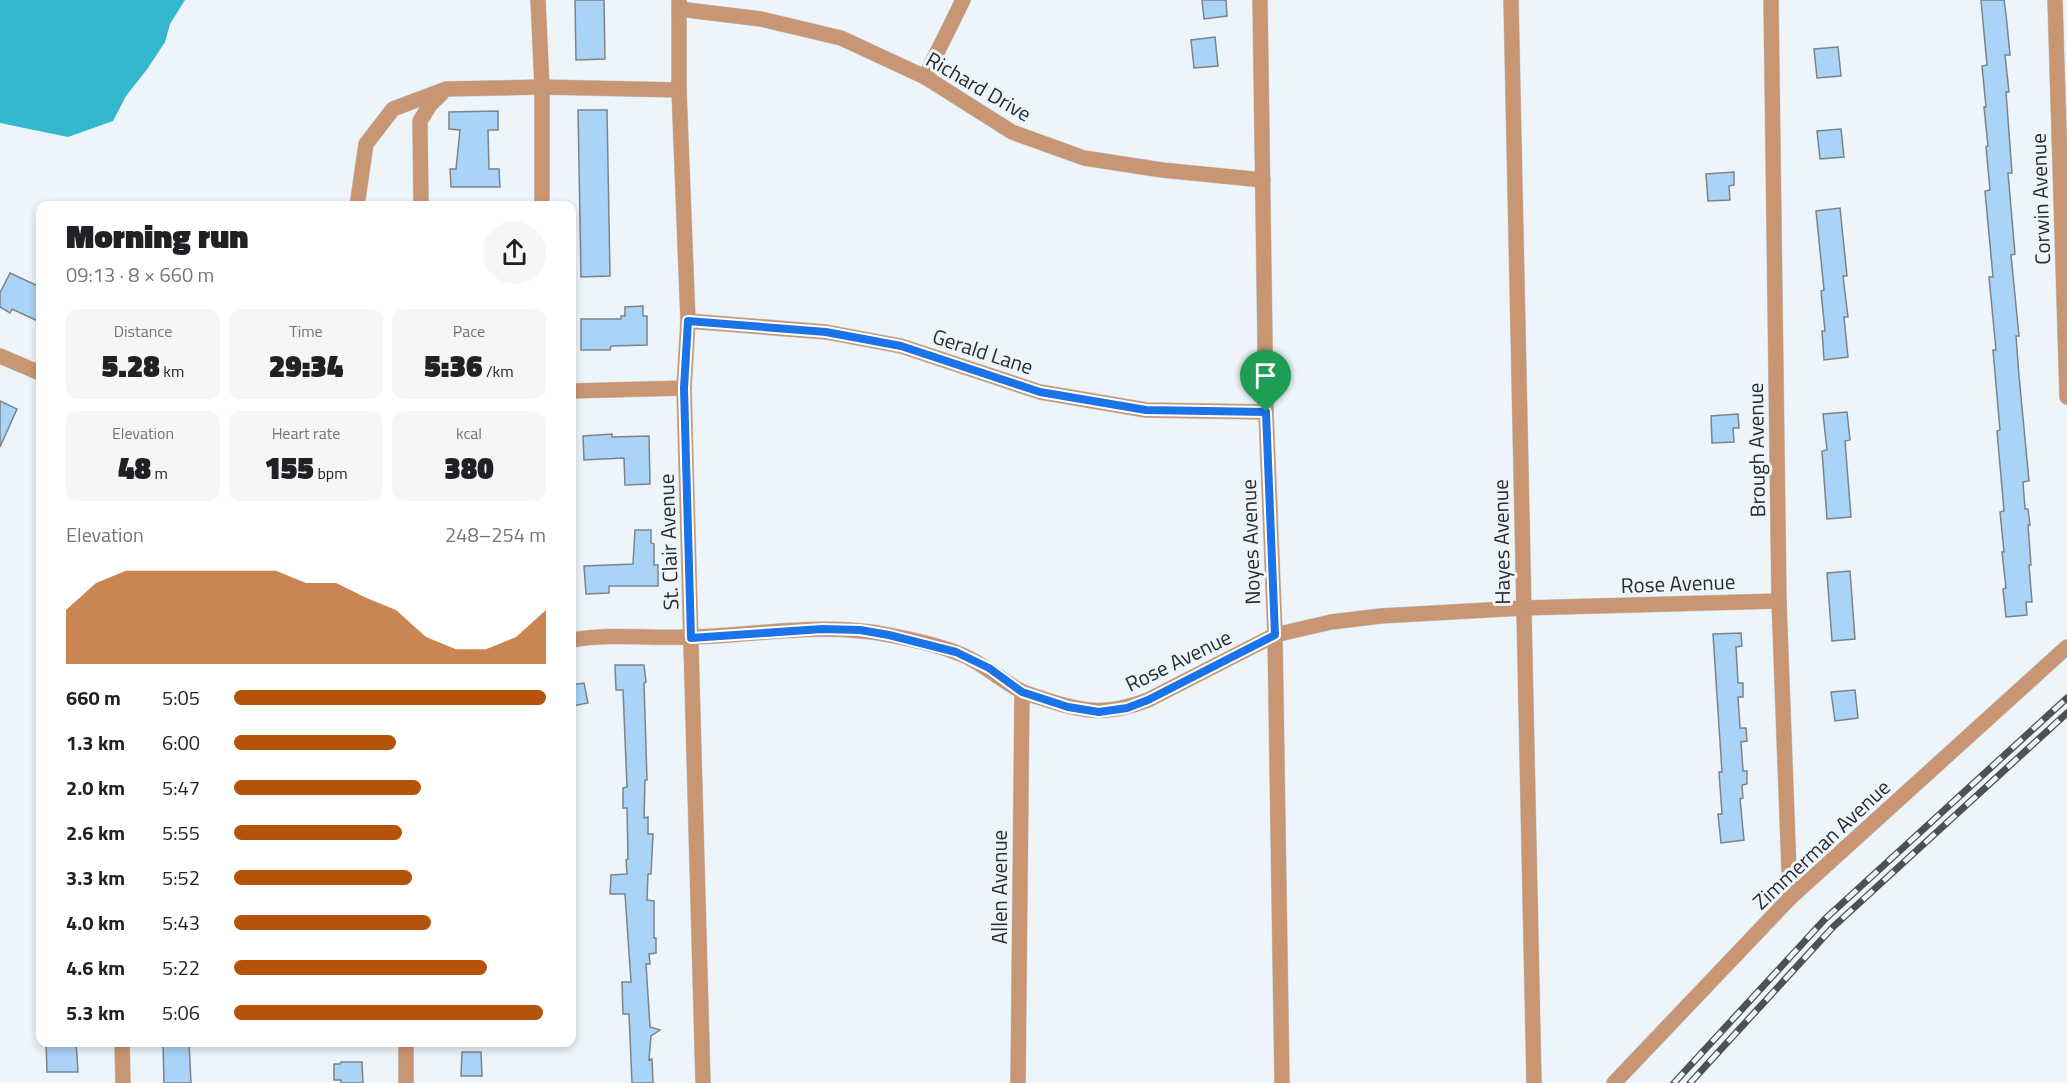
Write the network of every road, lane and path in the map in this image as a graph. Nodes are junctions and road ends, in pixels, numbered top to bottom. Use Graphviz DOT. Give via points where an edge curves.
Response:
graph roads {
  1 [pos="538,0"];
  2 [pos="963,0"];
  3 [pos="1260,0"];
  4 [pos="1511,0"];
  5 [pos="1771,0"];
  6 [pos="679,4"];
  7 [pos="2059,6"];
  8 [pos="925,77"];
  9 [pos="542,87"];
  10 [pos="446,89"];
  11 [pos="679,90"];
  12 [pos="1263,180"];
  13 [pos="358,201"];
  14 [pos="421,201"];
  15 [pos="542,201"];
  16 [pos="688,321"];
  17 [pos="0,356"];
  18 [pos="36,371"];
  19 [pos="684,388"];
  20 [pos="576,391"];
  21 [pos="2067,397"];
  22 [pos="1266,412"];
  23 [pos="1779,601"];
  24 [pos="1523,608"];
  25 [pos="1275,635"];
  26 [pos="691,638"];
  27 [pos="576,639"];
  28 [pos="2067,648"];
  29 [pos="1022,692"];
  30 [pos="1790,898"];
  31 [pos="122,1047"];
  32 [pos="406,1047"];
  33 [pos="123,1083"];
  34 [pos="406,1083"];
  35 [pos="703,1083"];
  36 [pos="1018,1083"];
  37 [pos="1282,1083"];
  38 [pos="1534,1083"];
  39 [pos="1614,1083"];
  1 -- 9 [label="street"];
  2 -- 8 [label="street"];
  3 -- 12 [label="street, Noyes Avenue"];
  4 -- 24 [label="street, Hayes Avenue"];
  5 -- 23 [label="street, Brough Avenue"];
  6 -- 8 [label="street, Richard Drive" via="842,38"];
  6 -- 11 [label="street, St. Clair Avenue"];
  7 -- 21 [label="street, Corwin Avenue"];
  8 -- 12 [label="street, Richard Drive" via="1012,132 1084,158"];
  9 -- 10 [label="street"];
  9 -- 11 [label="street"];
  9 -- 15 [label="street"];
  10 -- 13 [label="street" via="393,109 366,144"];
  10 -- 14 [label="street" via="420,122"];
  11 -- 16 [label="street, St. Clair Avenue"];
  12 -- 22 [label="street, Noyes Avenue"];
  16 -- 19 [label="street, St. Clair Avenue"];
  16 -- 22 [label="street, Gerald Lane" via="826,332 901,346 1040,392 1146,410"];
  17 -- 18 [label="street"];
  19 -- 20 [label="street"];
  19 -- 26 [label="street, St. Clair Avenue"];
  22 -- 25 [label="street, Noyes Avenue"];
  23 -- 24 [label="street, Rose Avenue"];
  23 -- 30 [label="street, Brough Avenue"];
  24 -- 25 [label="street, Rose Avenue" via="1381,616"];
  24 -- 38 [label="street, Hayes Avenue"];
  25 -- 29 [label="street, Rose Avenue" via="1127,708 1099,712"];
  25 -- 37 [label="street, Noyes Avenue"];
  26 -- 27 [label="street, Rose Avenue" via="595,636"];
  26 -- 29 [label="street, Rose Avenue" via="860,630 956,652 989,668"];
  26 -- 35 [label="street, St. Clair Avenue"];
  28 -- 30 [label="street, Zimmerman Avenue"];
  29 -- 36 [label="street, Allen Avenue"];
  30 -- 39 [label="street, Zimmerman Avenue"];
  31 -- 33 [label="street"];
  32 -- 34 [label="street"];
}
